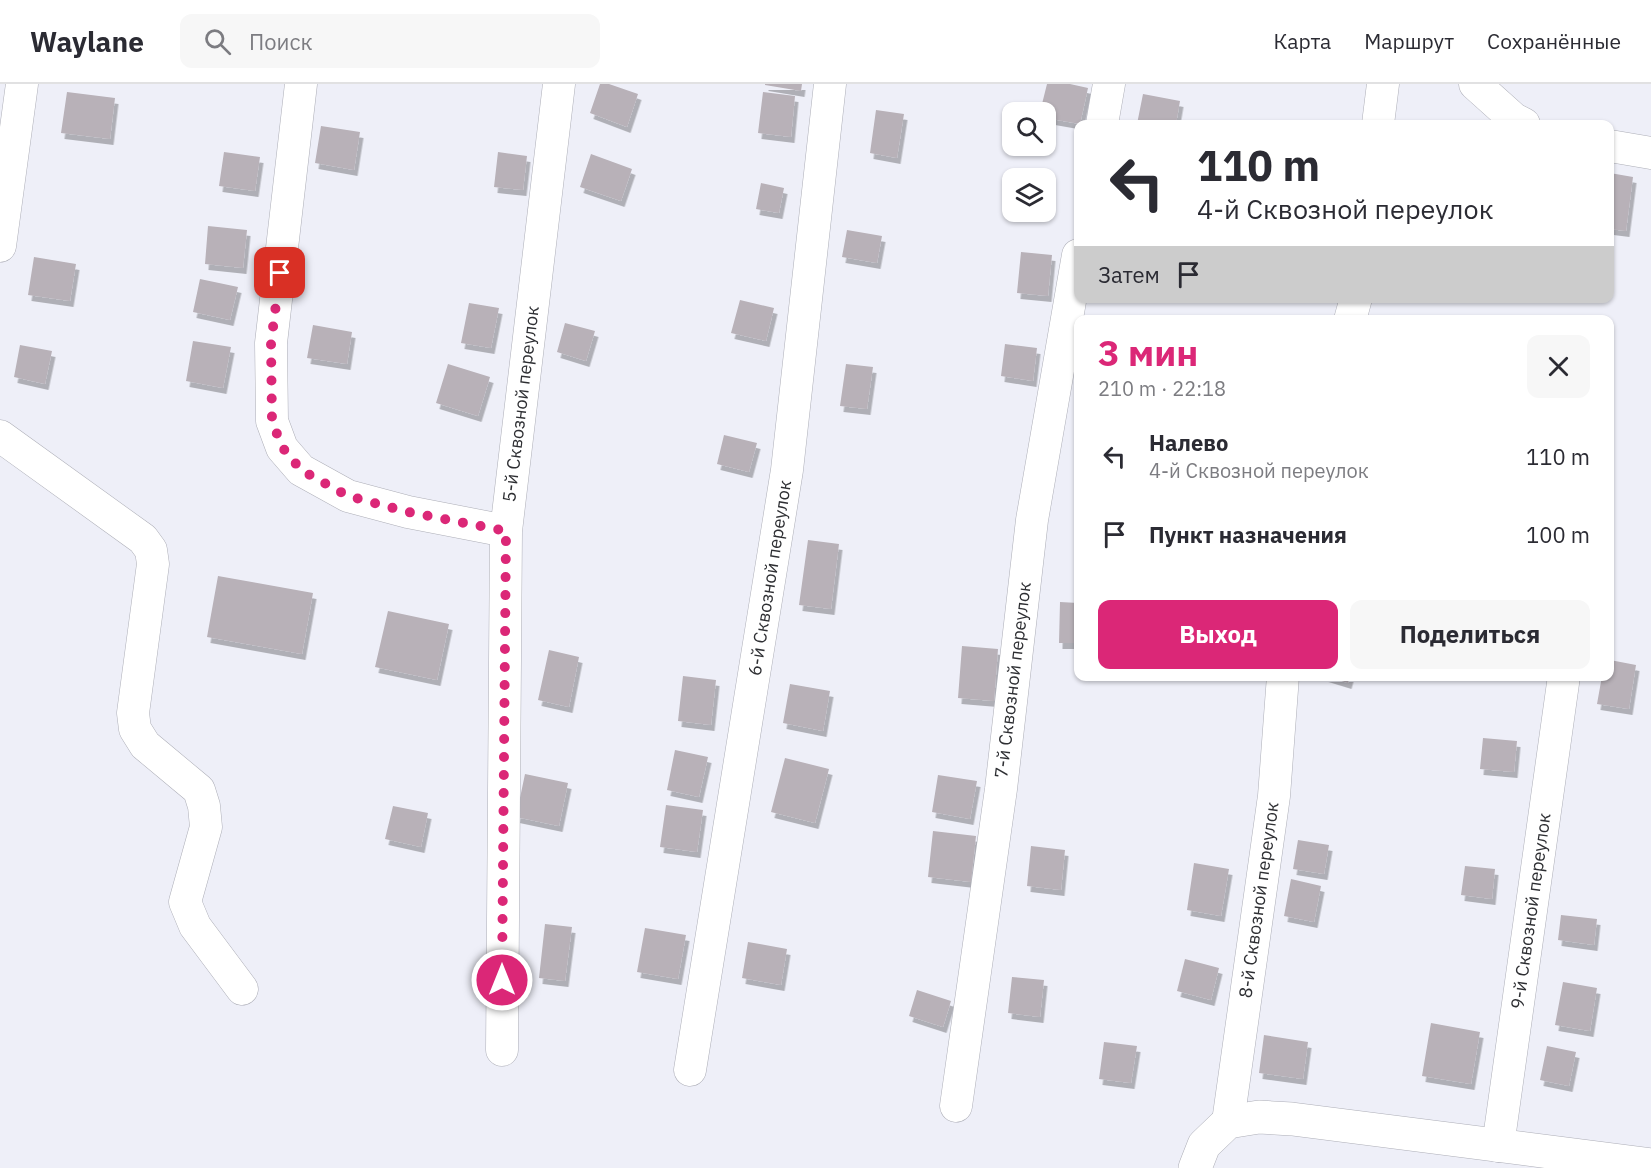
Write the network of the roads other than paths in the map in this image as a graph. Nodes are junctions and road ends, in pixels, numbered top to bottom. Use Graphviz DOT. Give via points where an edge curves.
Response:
graph roads {
  1 [pos="22,84"];
  2 [pos="301,84"];
  3 [pos="559,84"];
  4 [pos="830,84"];
  5 [pos="1109,84"];
  6 [pos="1383,84"];
  7 [pos="1475,84"];
  8 [pos="1103,120"];
  9 [pos="1378,120"];
  10 [pos="1516,120"];
  11 [pos="1614,147"];
  12 [pos="1651,153"];
  13 [pos="0,246"];
  14 [pos="1074,278"];
  15 [pos="0,436"];
  16 [pos="506,531"];
  17 [pos="1283,681"];
  18 [pos="1563,681"];
  19 [pos="242,989"];
  20 [pos="502,1050"];
  21 [pos="690,1070"];
  22 [pos="956,1106"];
  23 [pos="1228,1122"];
  24 [pos="1498,1146"];
  25 [pos="1651,1165"];
  26 [pos="1195,1168"];
  1 -- 13 [label="street"];
  2 -- 16 [label="street" via="271,343 272,421 282,447 301,470 348,496"];
  3 -- 16 [label="street, 5-й Сквозной переулок"];
  4 -- 21 [label="street, 6-й Сквозной переулок" via="787,470"];
  5 -- 8 [label="street"];
  6 -- 9 [label="street"];
  7 -- 10 [label="street"];
  11 -- 12 [label="street"];
  14 -- 22 [label="street, 7-й Сквозной переулок" via="1032,520 1001,789"];
  15 -- 19 [label="street" via="152,550 133,713 135,729 145,745 199,790 206,826 185,902 195,926"];
  16 -- 20 [label="street, 5-й Сквозной переулок"];
  17 -- 23 [label="street, 8-й Сквозной переулок" via="1274,796"];
  18 -- 24 [label="street, 9-й Сквозной переулок"];
  23 -- 24 [label="street" via="1259,1117 1292,1119"];
  23 -- 26 [label="street" via="1204,1145"];
  24 -- 25 [label="street"];
}
